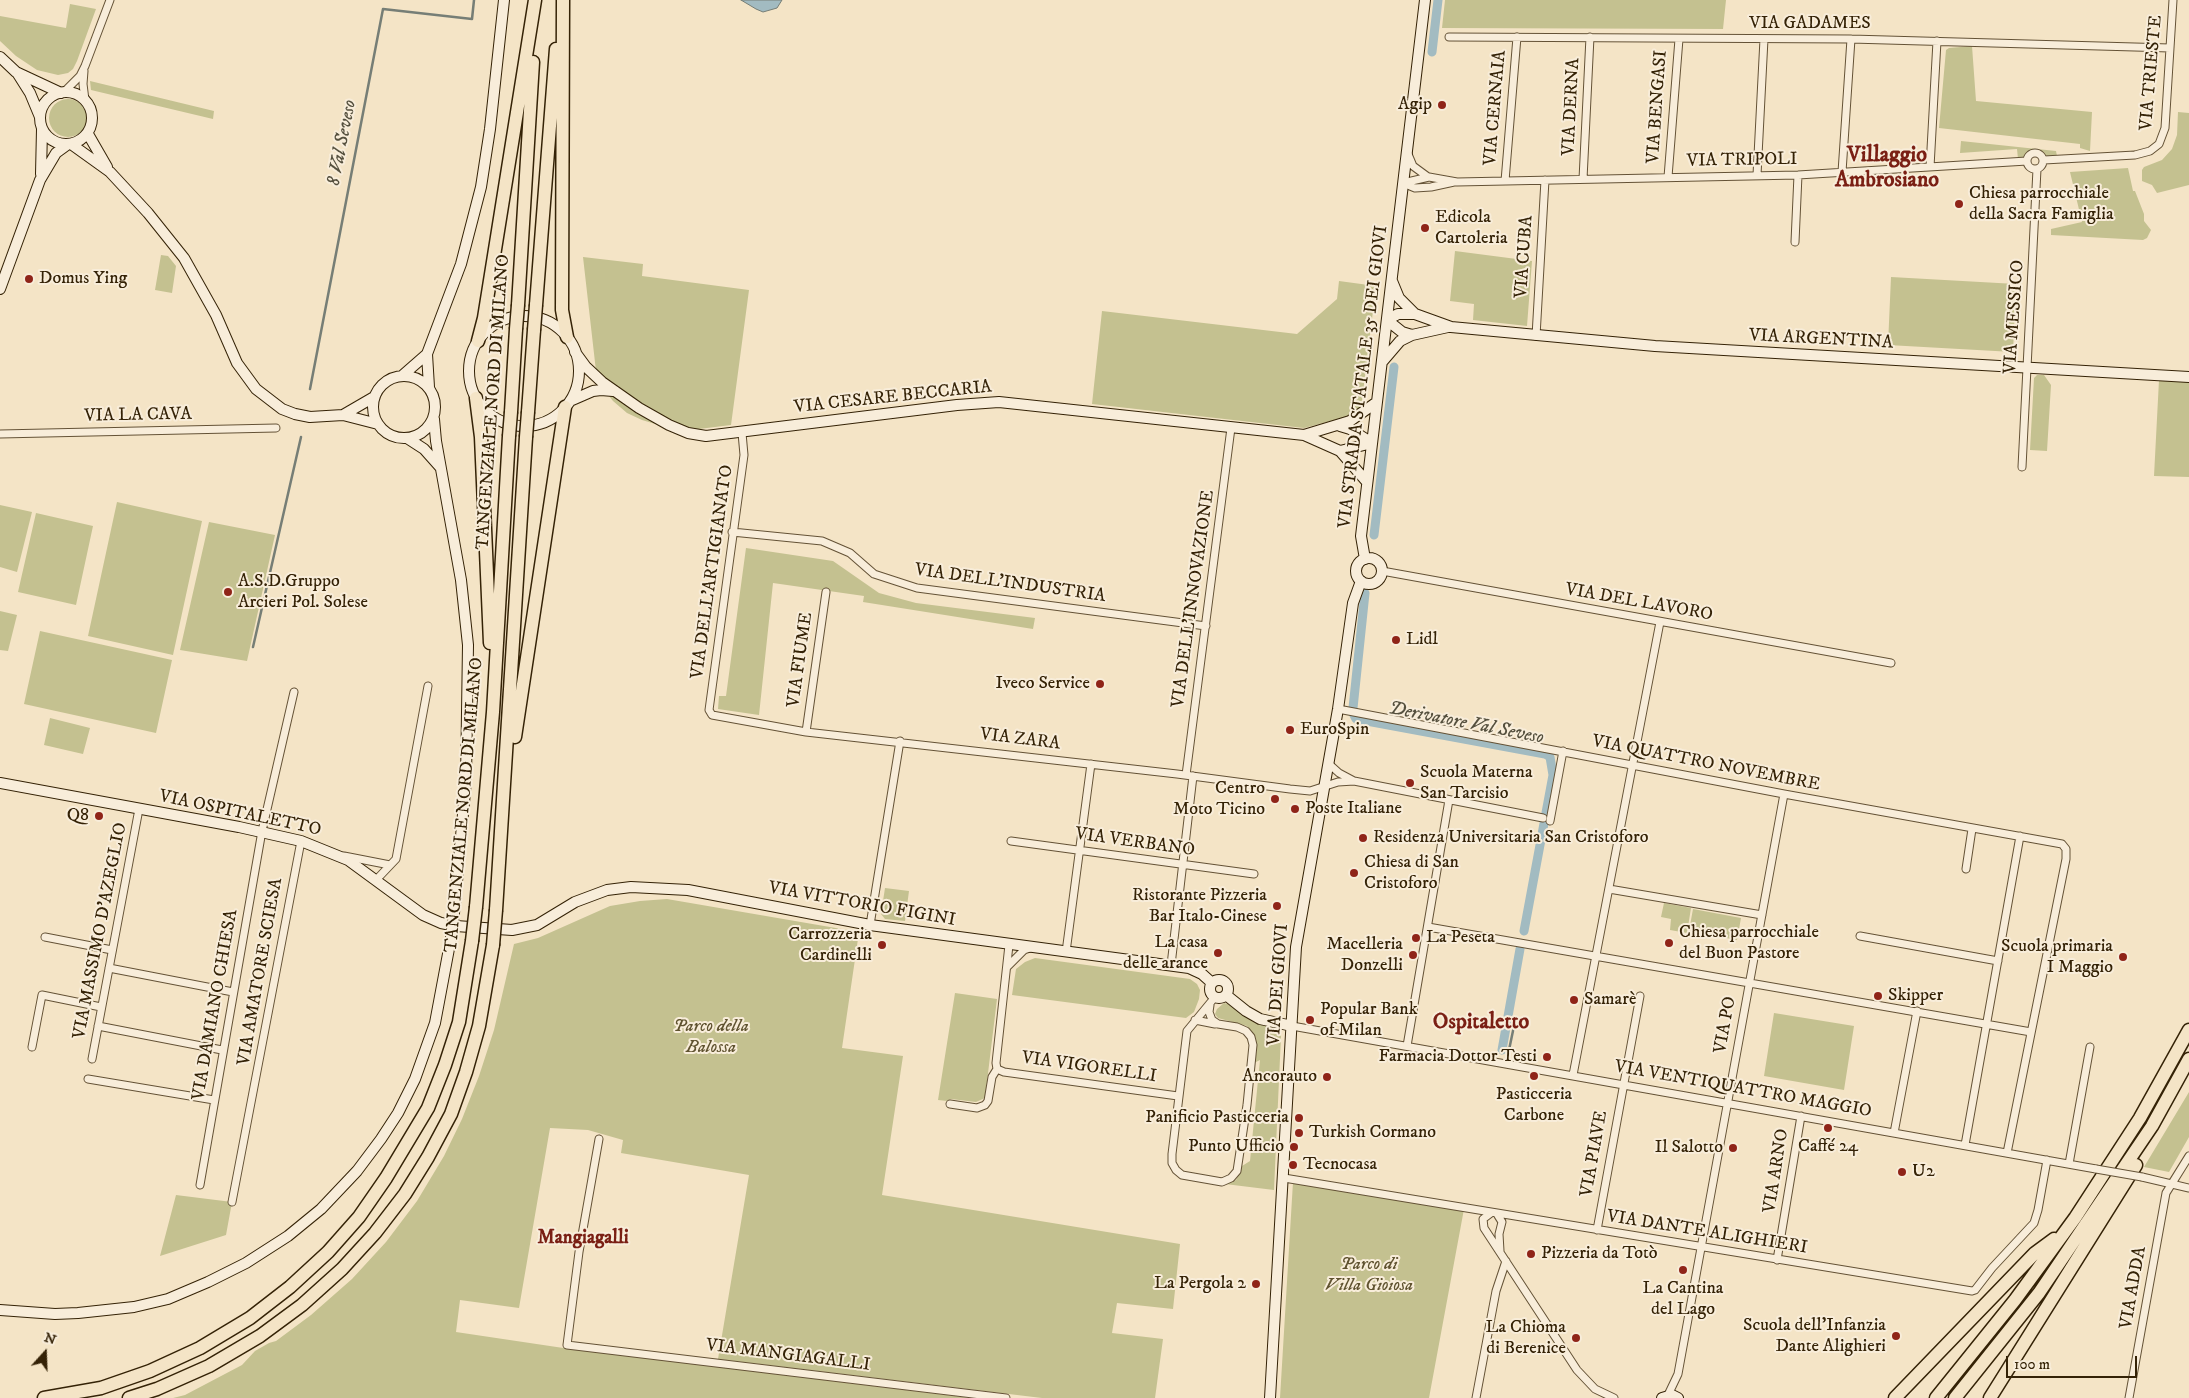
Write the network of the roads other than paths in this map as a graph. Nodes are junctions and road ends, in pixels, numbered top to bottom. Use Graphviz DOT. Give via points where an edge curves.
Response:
graph roads {
  1 [pos="110,0"];
  2 [pos="504,0"];
  3 [pos="536,0"];
  4 [pos="562,0"];
  5 [pos="1425,0"];
  6 [pos="2173,0"];
  7 [pos="1449,37"];
  8 [pos="1517,37"];
  9 [pos="1590,37"];
  10 [pos="1764,38"];
  11 [pos="1679,39"];
  12 [pos="1851,39"];
  13 [pos="1937,40"];
  14 [pos="2170,48"];
  15 [pos="0,57"];
  16 [pos="85,66"];
  17 [pos="16,72"];
  18 [pos="62,93"];
  19 [pos="85,100"];
  20 [pos="40,117"];
  21 [pos="42,129"];
  22 [pos="88,134"];
  23 [pos="68,144"];
  24 [pos="2158,146"];
  25 [pos="1407,148"];
  26 [pos="2044,160"];
  27 [pos="2027,161"];
  28 [pos="1930,167"];
  29 [pos="2037,169"];
  30 [pos="110,172"];
  31 [pos="1842,172"];
  32 [pos="1798,175"];
  33 [pos="1757,176"];
  34 [pos="1668,177"];
  35 [pos="1429,178"];
  36 [pos="1583,179"];
  37 [pos="40,180"];
  38 [pos="1545,180"];
  39 [pos="1505,181"];
  40 [pos="1457,182"];
  41 [pos="1403,183"];
  42 [pos="1416,188"];
  43 [pos="1401,198"];
  44 [pos="1795,242"];
  45 [pos="1392,282"];
  46 [pos="0,289"];
  47 [pos="1415,314"];
  48 [pos="1387,320"];
  49 [pos="1451,327"];
  50 [pos="1412,335"];
  51 [pos="1536,336"];
  52 [pos="567,337"];
  53 [pos="478,341"];
  54 [pos="575,352"];
  55 [pos="426,354"];
  56 [pos="1382,363"];
  57 [pos="2026,368"];
  58 [pos="403,375"];
  59 [pos="2189,377"];
  60 [pos="429,387"];
  61 [pos="616,392"];
  62 [pos="374,397"];
  63 [pos="476,398"];
  64 [pos="1377,402"];
  65 [pos="567,404"];
  66 [pos="342,415"];
  67 [pos="434,419"];
  68 [pos="378,424"];
  69 [pos="1340,426"];
  70 [pos="276,428"];
  71 [pos="1232,428"];
  72 [pos="742,433"];
  73 [pos="0,434"];
  74 [pos="1304,436"];
  75 [pos="407,438"];
  76 [pos="1372,444"];
  77 [pos="1340,451"];
  78 [pos="2022,466"];
  79 [pos="440,468"];
  80 [pos="1368,482"];
  81 [pos="732,532"];
  82 [pos="1365,558"];
  83 [pos="1382,571"];
  84 [pos="1361,581"];
  85 [pos="826,592"];
  86 [pos="1660,622"];
  87 [pos="1206,626"];
  88 [pos="1891,664"];
  89 [pos="428,686"];
  90 [pos="294,692"];
  91 [pos="1338,709"];
  92 [pos="493,712"];
  93 [pos="712,715"];
  94 [pos="806,732"];
  95 [pos="900,741"];
  96 [pos="1563,751"];
  97 [pos="1091,764"];
  98 [pos="1329,764"];
  99 [pos="1632,765"];
  100 [pos="1189,776"];
  101 [pos="1354,781"];
  102 [pos="0,783"];
  103 [pos="1325,787"];
  104 [pos="1784,794"];
  105 [pos="1449,800"];
  106 [pos="139,809"];
  107 [pos="1543,818"];
  108 [pos="503,819"];
  109 [pos="1550,821"];
  110 [pos="1972,828"];
  111 [pos="262,832"];
  112 [pos="2020,836"];
  113 [pos="301,841"];
  114 [pos="1011,841"];
  115 [pos="1079,850"];
  116 [pos="340,855"];
  117 [pos="390,865"];
  118 [pos="1183,865"];
  119 [pos="1966,869"];
  120 [pos="1254,874"];
  121 [pos="377,879"];
  122 [pos="1608,889"];
  123 [pos="1762,915"];
  124 [pos="870,925"];
  125 [pos="1428,927"];
  126 [pos="512,930"];
  127 [pos="1860,936"];
  128 [pos="44,937"];
  129 [pos="1009,945"];
  130 [pos="1031,948"];
  131 [pos="112,950"];
  132 [pos="1066,952"];
  133 [pos="1595,956"];
  134 [pos="1998,961"];
  135 [pos="1171,965"];
  136 [pos="1008,966"];
  137 [pos="109,968"];
  138 [pos="1749,982"];
  139 [pos="1212,983"];
  140 [pos="233,992"];
  141 [pos="1226,995"];
  142 [pos="1640,996"];
  143 [pos="1213,1001"];
  144 [pos="102,1007"];
  145 [pos="1917,1011"];
  146 [pos="1195,1020"];
  147 [pos="1218,1024"];
  148 [pos="1987,1024"];
  149 [pos="98,1026"];
  150 [pos="1292,1026"];
  151 [pos="2189,1030"];
  152 [pos="2031,1032"];
  153 [pos="1407,1046"];
  154 [pos="32,1047"];
  155 [pos="2090,1047"];
  156 [pos="222,1050"];
  157 [pos="92,1059"];
  158 [pos="2189,1059"];
  159 [pos="997,1069"];
  160 [pos="1573,1075"];
  161 [pos="88,1079"];
  162 [pos="1623,1084"];
  163 [pos="1178,1096"];
  164 [pos="214,1100"];
  165 [pos="1727,1102"];
  166 [pos="950,1104"];
  167 [pos="1801,1116"];
  168 [pos="2152,1126"];
  169 [pos="1894,1133"];
  170 [pos="599,1139"];
  171 [pos="1965,1145"];
  172 [pos="2007,1153"];
  173 [pos="2189,1156"];
  174 [pos="2047,1160"];
  175 [pos="2069,1164"];
  176 [pos="1284,1178"];
  177 [pos="2172,1184"];
  178 [pos="200,1185"];
  179 [pos="2189,1188"];
  180 [pos="232,1202"];
  181 [pos="1494,1213"];
  182 [pos="1597,1230"];
  183 [pos="2066,1230"];
  184 [pos="1701,1247"];
  185 [pos="1500,1252"];
  186 [pos="1777,1260"];
  187 [pos="1506,1261"];
  188 [pos="0,1310"];
  189 [pos="1676,1380"];
  190 [pos="1665,1397"];
  191 [pos="44,1398"];
  192 [pos="129,1398"];
  193 [pos="1006,1398"];
  194 [pos="1270,1398"];
  195 [pos="1476,1398"];
  196 [pos="1614,1398"];
  197 [pos="1679,1398"];
  198 [pos="1895,1398"];
  199 [pos="1936,1398"];
  200 [pos="1955,1398"];
  201 [pos="1990,1398"];
  202 [pos="2129,1398"];
  1 -- 16 [label="street"];
  2 -- 55 [label="street" via="481,186 461,264"];
  3 -- 53 [label="highway"];
  3 -- 92 [label="highway, TANGENZIALE NORD DI MILANO, bridge"];
  4 -- 52 [label="highway" via="562,310"];
  4 -- 108 [label="highway, TANGENZIALE NORD DI MILANO, bridge" via="548,139 526,437"];
  5 -- 25 [label="street"];
  6 -- 14 [label="street, VIA TRIESTE"];
  7 -- 8 [label="street, VIA GADAMES"];
  8 -- 9 [label="street, VIA GADAMES"];
  8 -- 39 [label="street, VIA CERNAIA"];
  9 -- 11 [label="street, VIA GADAMES"];
  9 -- 36 [label="street, VIA DERNA"];
  10 -- 11 [label="street, VIA GADAMES"];
  10 -- 12 [label="street, VIA GADAMES"];
  10 -- 33 [label="street"];
  11 -- 34 [label="street, VIA BENGASI"];
  12 -- 13 [label="street, VIA GADAMES"];
  12 -- 31 [label="street"];
  13 -- 14 [label="street, VIA GADAMES"];
  13 -- 28 [label="street"];
  14 -- 24 [label="street, VIA TRIESTE" via="2165,128"];
  15 -- 17 [label="street"];
  16 -- 18 [label="street" via="80,76"];
  16 -- 19 [label="street"];
  17 -- 18 [label="street"];
  17 -- 20 [label="street"];
  18 -- 19 [label="street" via="75,94"];
  18 -- 20 [label="street" via="48,100"];
  19 -- 22 [label="street" via="92,116"];
  20 -- 21 [label="street"];
  21 -- 23 [label="street" via="55,142"];
  21 -- 37 [label="street"];
  22 -- 23 [label="street" via="79,142"];
  22 -- 30 [label="street"];
  23 -- 30 [label="street"];
  23 -- 37 [label="street" via="56,153"];
  24 -- 26 [label="street, VIA TRIPOLI" via="2135,155"];
  25 -- 35 [label="street" via="1414,166"];
  25 -- 41 [label="street"];
  26 -- 27 [label="street, VIA TRIPOLI" via="2035,152 2028,156"];
  26 -- 29 [label="street"];
  27 -- 28 [label="street, VIA TRIPOLI"];
  27 -- 29 [label="street" via="2029,166"];
  28 -- 31 [label="street, VIA TRIPOLI"];
  29 -- 57 [label="street, VIA MESSICO"];
  30 -- 66 [label="street" via="184,258 216,315 237,363 256,389 282,409 295,414 310,417"];
  31 -- 32 [label="street, VIA TRIPOLI"];
  32 -- 33 [label="street, VIA TRIPOLI"];
  32 -- 44 [label="street"];
  33 -- 34 [label="street, VIA TRIPOLI"];
  34 -- 36 [label="street, VIA TRIPOLI"];
  35 -- 40 [label="street, VIA TRIPOLI"];
  35 -- 41 [label="street, VIA TRIPOLI"];
  36 -- 38 [label="street, VIA TRIPOLI"];
  37 -- 46 [label="street"];
  38 -- 39 [label="street, VIA TRIPOLI"];
  38 -- 51 [label="street, VIA CUBA"];
  39 -- 40 [label="street, VIA TRIPOLI"];
  40 -- 42 [label="street, VIA TRIPOLI"];
  41 -- 42 [label="street, VIA TRIPOLI"];
  41 -- 43 [label="street, VIA STRADA STATALE 35 DEI GIOVI"];
  42 -- 43 [label="street, VIA TRIPOLI"];
  43 -- 45 [label="street, VIA STRADA STATALE 35 DEI GIOVI"];
  45 -- 47 [label="street, VIA ARGENTINA" via="1400,298"];
  45 -- 48 [label="street, VIA STRADA STATALE 35 DEI GIOVI"];
  47 -- 48 [label="street, VIA ARGENTINA" via="1398,314"];
  47 -- 49 [label="street, VIA ARGENTINA"];
  48 -- 50 [label="street" via="1402,332"];
  48 -- 56 [label="street, VIA STRADA STATALE 35 DEI GIOVI"];
  49 -- 50 [label="street, VIA ARGENTINA"];
  49 -- 51 [label="street, VIA ARGENTINA"];
  50 -- 56 [label="street, VIA ARGENTINA" via="1394,346"];
  51 -- 57 [label="street, VIA ARGENTINA"];
  52 -- 53 [label="street" via="548,322 524,316 501,321"];
  52 -- 54 [label="street"];
  53 -- 63 [label="street" via="469,365 469,378"];
  54 -- 61 [label="street, VIA CESARE BECCARIA" via="586,368"];
  54 -- 65 [label="street" via="578,377"];
  55 -- 58 [label="street"];
  55 -- 60 [label="street"];
  56 -- 64 [label="street, VIA STRADA STATALE 35 DEI GIOVI"];
  57 -- 59 [label="street, VIA ARGENTINA"];
  57 -- 78 [label="street, VIA MESSICO"];
  58 -- 60 [label="street" via="420,380"];
  58 -- 62 [label="street" via="385,382"];
  60 -- 67 [label="street" via="436,403"];
  61 -- 65 [label="street" via="593,391"];
  61 -- 72 [label="street, VIA CESARE BECCARIA" via="654,418 688,433 706,436"];
  62 -- 66 [label="street"];
  62 -- 68 [label="street" via="373,408"];
  63 -- 65 [label="street" via="496,418 523,426 551,419"];
  63 -- 92 [label="highway"];
  64 -- 69 [label="street"];
  64 -- 76 [label="street, VIA STRADA STATALE 35 DEI GIOVI"];
  65 -- 108 [label="highway"];
  66 -- 68 [label="street"];
  67 -- 75 [label="street" via="423,432"];
  67 -- 79 [label="street"];
  68 -- 75 [label="street" via="391,435"];
  69 -- 74 [label="street"];
  69 -- 76 [label="street"];
  70 -- 73 [label="street, VIA LA CAVA"];
  71 -- 72 [label="street, VIA CESARE BECCARIA" via="999,402"];
  71 -- 74 [label="street, VIA CESARE BECCARIA"];
  71 -- 87 [label="street, VIA DELL'INNOVAZIONE"];
  72 -- 81 [label="street, VIA DELL'ARTIGIANATO" via="744,455"];
  74 -- 77 [label="street"];
  75 -- 79 [label="street" via="428,452"];
  76 -- 77 [label="street"];
  76 -- 80 [label="street, VIA STRADA STATALE 35 DEI GIOVI"];
  77 -- 80 [label="street"];
  79 -- 188 [label="street, bridge" via="461,580 469,670 466,780 451,938 435,1023 415,1079 398,1113 357,1171 322,1209 288,1236 228,1273 168,1299 134,1307 55,1314"];
  80 -- 82 [label="street, VIA STRADA STATALE 35 DEI GIOVI" via="1361,536"];
  81 -- 87 [label="street, VIA DELL'INDUSTRIA" via="822,541 850,553 874,574 916,588"];
  81 -- 93 [label="street, VIA DELL'ARTIGIANATO" via="710,710"];
  82 -- 83 [label="street" via="1379,562"];
  82 -- 84 [label="street" via="1356,570"];
  83 -- 84 [label="street" via="1375,582"];
  83 -- 86 [label="street, VIA DEL LAVORO"];
  84 -- 91 [label="street, VIA DEI GIOVI" via="1353,602"];
  85 -- 94 [label="street, VIA FIUME"];
  86 -- 88 [label="street, VIA DEL LAVORO"];
  86 -- 99 [label="street"];
  87 -- 100 [label="street, VIA DELL'INNOVAZIONE"];
  89 -- 117 [label="street" via="396,859"];
  90 -- 111 [label="street, VIA DAMIANO CHIESA"];
  91 -- 96 [label="street, VIA QUATTRO NOVEMBRE"];
  91 -- 98 [label="street, VIA DEI GIOVI"];
  92 -- 191 [label="highway, TANGENZIALE NORD DI MILANO, bridge" via="476,907 459,1022 428,1108 386,1178 359,1217 328,1252 250,1318 200,1348 150,1371 101,1388"];
  93 -- 94 [label="street, VIA ZARA"];
  94 -- 95 [label="street, VIA ZARA"];
  95 -- 97 [label="street, VIA ZARA"];
  95 -- 124 [label="street"];
  96 -- 99 [label="street, VIA QUATTRO NOVEMBRE"];
  96 -- 109 [label="street"];
  97 -- 100 [label="street, VIA ZARA"];
  97 -- 115 [label="street"];
  98 -- 101 [label="street"];
  98 -- 103 [label="street, VIA DEI GIOVI"];
  99 -- 104 [label="street, VIA QUATTRO NOVEMBRE"];
  99 -- 122 [label="street"];
  100 -- 103 [label="street, VIA ZARA" via="1310,792"];
  100 -- 118 [label="street, VIA DELL'INNOVAZIONE"];
  101 -- 103 [label="street, VIA ZARA" via="1341,781"];
  101 -- 105 [label="street"];
  102 -- 106 [label="street, VIA OSPITALETTO"];
  103 -- 150 [label="street, VIA DEI GIOVI" via="1298,932"];
  104 -- 110 [label="street, VIA QUATTRO NOVEMBRE"];
  104 -- 123 [label="street, VIA PO"];
  105 -- 107 [label="street"];
  105 -- 125 [label="street"];
  106 -- 111 [label="street, VIA OSPITALETTO"];
  106 -- 131 [label="street, VIA MASSIMO D'AZEGLIO"];
  108 -- 192 [label="highway, TANGENZIALE NORD DI MILANO, bridge" via="493,945 479,1026 451,1114 405,1194 342,1269 260,1336 209,1366"];
  110 -- 112 [label="street, VIA QUATTRO NOVEMBRE"];
  110 -- 119 [label="street"];
  111 -- 113 [label="street, VIA OSPITALETTO"];
  111 -- 140 [label="street, VIA DAMIANO CHIESA"];
  112 -- 134 [label="street"];
  112 -- 152 [label="street, VIA QUATTRO NOVEMBRE" via="2060,843 2066,849"];
  113 -- 116 [label="street, VIA OSPITALETTO"];
  113 -- 180 [label="street, VIA AMATORE SCIESA"];
  114 -- 115 [label="street, VIA VERBANO"];
  115 -- 118 [label="street, VIA VERBANO"];
  115 -- 132 [label="street"];
  116 -- 117 [label="street"];
  116 -- 121 [label="street, VIA OSPITALETTO"];
  117 -- 121 [label="street"];
  118 -- 120 [label="street, VIA VERBANO"];
  118 -- 135 [label="street, VIA DELL'INNOVAZIONE"];
  121 -- 126 [label="street, VIA OSPITALETTO" via="431,919 456,926"];
  122 -- 123 [label="street"];
  122 -- 133 [label="street"];
  123 -- 138 [label="street, VIA PO"];
  124 -- 126 [label="street, VIA VITTORIO FIGINI" via="688,890 631,887 607,890 575,902 546,921"];
  124 -- 129 [label="street, VIA VITTORIO FIGINI"];
  125 -- 133 [label="street"];
  125 -- 153 [label="street"];
  127 -- 134 [label="street"];
  128 -- 131 [label="street"];
  129 -- 130 [label="street, VIA VITTORIO FIGINI"];
  129 -- 136 [label="street"];
  130 -- 132 [label="street, VIA VITTORIO FIGINI"];
  130 -- 136 [label="street" via="1024,950"];
  131 -- 137 [label="street, VIA MASSIMO D'AZEGLIO"];
  132 -- 135 [label="street, VIA VITTORIO FIGINI"];
  133 -- 138 [label="street"];
  133 -- 160 [label="street"];
  134 -- 148 [label="street"];
  135 -- 139 [label="street, VIA VITTORIO FIGINI" via="1196,971"];
  136 -- 159 [label="street"];
  137 -- 140 [label="street"];
  137 -- 144 [label="street, VIA MASSIMO D'AZEGLIO"];
  138 -- 145 [label="street"];
  138 -- 165 [label="street, VIA PO"];
  139 -- 141 [label="street" via="1219,979 1225,981 1229,988"];
  139 -- 143 [label="street"];
  140 -- 156 [label="street, VIA DAMIANO CHIESA"];
  141 -- 143 [label="street"];
  141 -- 150 [label="street" via="1260,1019"];
  142 -- 162 [label="street, VIA PIAVE"];
  143 -- 146 [label="street"];
  143 -- 147 [label="street" via="1209,1012"];
  144 -- 149 [label="street, VIA MASSIMO D'AZEGLIO"];
  144 -- 154 [label="street" via="42,995"];
  145 -- 148 [label="street"];
  145 -- 169 [label="street"];
  146 -- 147 [label="street"];
  146 -- 163 [label="street" via="1186,1031"];
  147 -- 163 [label="street" via="1246,1032 1253,1045 1237,1171 1231,1178 1222,1182 1182,1175 1176,1170 1172,1154"];
  148 -- 152 [label="street"];
  148 -- 171 [label="street"];
  149 -- 156 [label="street"];
  149 -- 157 [label="street, VIA MASSIMO D'AZEGLIO"];
  150 -- 153 [label="street, VIA VENTIQUATTRO MAGGIO"];
  150 -- 176 [label="street, VIA DEI GIOVI"];
  151 -- 183 [label="highway" via="2140,1118"];
  152 -- 172 [label="street"];
  153 -- 160 [label="street, VIA VENTIQUATTRO MAGGIO"];
  155 -- 175 [label="street"];
  156 -- 164 [label="street, VIA DAMIANO CHIESA"];
  158 -- 168 [label="highway"];
  159 -- 163 [label="street, VIA VIGORELLI"];
  159 -- 166 [label="street" via="985,1105 977,1108"];
  160 -- 162 [label="street, VIA VENTIQUATTRO MAGGIO"];
  161 -- 164 [label="street"];
  162 -- 165 [label="street, VIA VENTIQUATTRO MAGGIO"];
  162 -- 182 [label="street, VIA PIAVE"];
  164 -- 178 [label="street, VIA DAMIANO CHIESA"];
  165 -- 167 [label="street, VIA VENTIQUATTRO MAGGIO"];
  165 -- 184 [label="street, VIA PO"];
  167 -- 169 [label="street, VIA VENTIQUATTRO MAGGIO"];
  167 -- 186 [label="street, VIA ARNO"];
  168 -- 200 [label="highway" via="2039,1292"];
  168 -- 201 [label="highway" via="2145,1151"];
  169 -- 171 [label="street, VIA VENTIQUATTRO MAGGIO"];
  170 -- 193 [label="street, VIA MANGIAGALLI" via="567,1345"];
  171 -- 172 [label="street, VIA VENTIQUATTRO MAGGIO"];
  172 -- 174 [label="street, VIA VENTIQUATTRO MAGGIO"];
  173 -- 177 [label="street, VIA ADDA"];
  174 -- 175 [label="street, VIA VENTIQUATTRO MAGGIO"];
  174 -- 186 [label="street, VIA DANTE ALIGHIERI" via="2034,1223 1975,1290"];
  175 -- 177 [label="street, VIA VENTIQUATTRO MAGGIO, bridge"];
  176 -- 181 [label="street, VIA DANTE ALIGHIERI"];
  176 -- 194 [label="street, VIA DEI GIOVI"];
  177 -- 179 [label="street, VIA VENTIQUATTRO MAGGIO"];
  177 -- 202 [label="street, VIA ADDA" via="2164,1200"];
  181 -- 182 [label="street, VIA DANTE ALIGHIERI"];
  181 -- 185 [label="street" via="1502,1222"];
  181 -- 185 [label="street" via="1485,1216 1483,1225"];
  182 -- 184 [label="street, VIA DANTE ALIGHIERI"];
  183 -- 198 [label="highway" via="2035,1253"];
  183 -- 199 [label="highway" via="2015,1300"];
  184 -- 186 [label="street, VIA DANTE ALIGHIERI"];
  184 -- 189 [label="street, VIA PO"];
  185 -- 187 [label="street"];
  187 -- 195 [label="street" via="1496,1291"];
  187 -- 196 [label="street" via="1583,1378 1601,1394"];
  189 -- 190 [label="street, VIA PO"];
  189 -- 197 [label="street, VIA PO"];
  190 -- 197 [label="street"];
}
